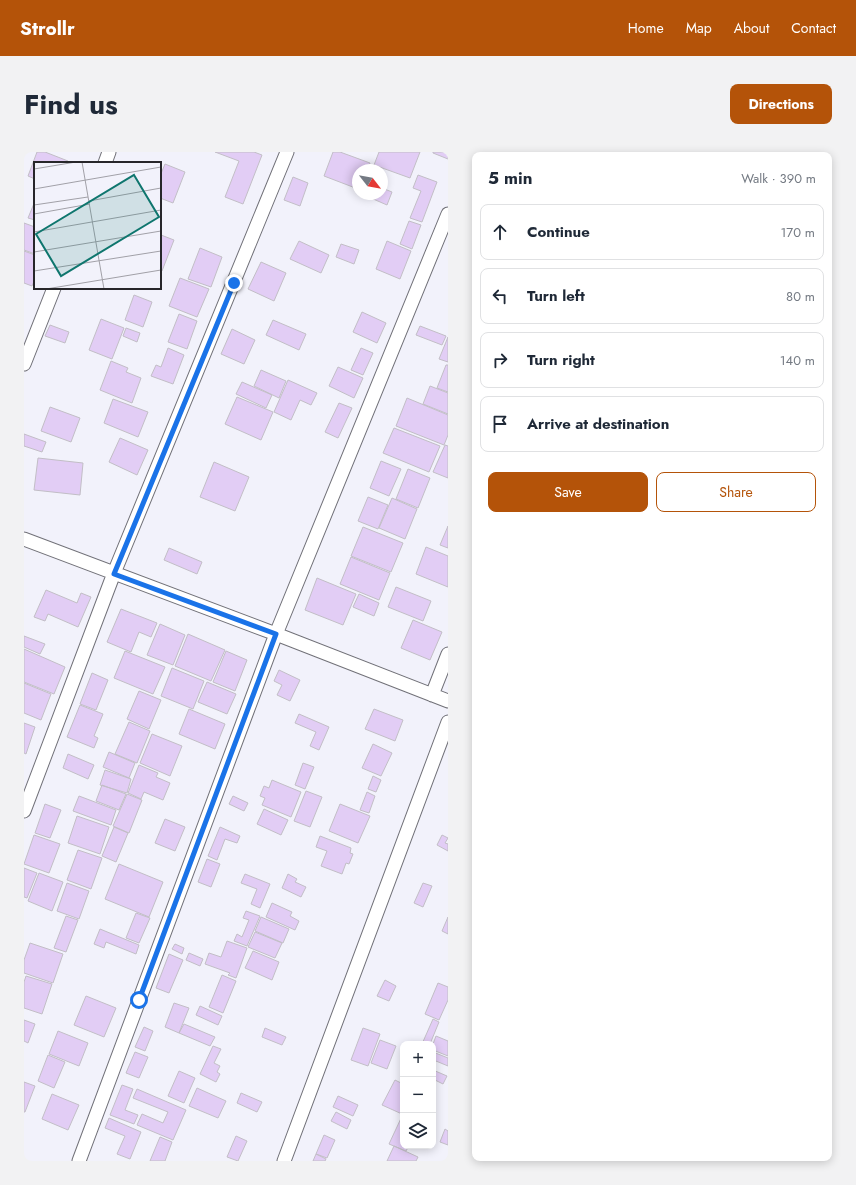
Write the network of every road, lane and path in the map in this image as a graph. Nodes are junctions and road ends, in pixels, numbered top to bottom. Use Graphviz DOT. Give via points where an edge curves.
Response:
graph roads {
  1 [pos="109,152"];
  2 [pos="288,152"];
  3 [pos="105,162"];
  4 [pos="448,214"];
  5 [pos="54,289"];
  6 [pos="24,364"];
  7 [pos="24,539"];
  8 [pos="114,574"];
  9 [pos="276,634"];
  10 [pos="448,654"];
  11 [pos="432,695"];
  12 [pos="448,701"];
  13 [pos="448,722"];
  14 [pos="24,811"];
  15 [pos="79,1161"];
  16 [pos="284,1161"];
  1 -- 3 [label="street"];
  2 -- 8 [label="street"];
  4 -- 9 [label="street"];
  5 -- 6 [label="street"];
  7 -- 8 [label="street"];
  8 -- 9 [label="street"];
  8 -- 14 [label="street"];
  9 -- 11 [label="street"];
  9 -- 15 [label="street"];
  10 -- 11 [label="street"];
  11 -- 12 [label="street"];
  13 -- 16 [label="street"];
}
